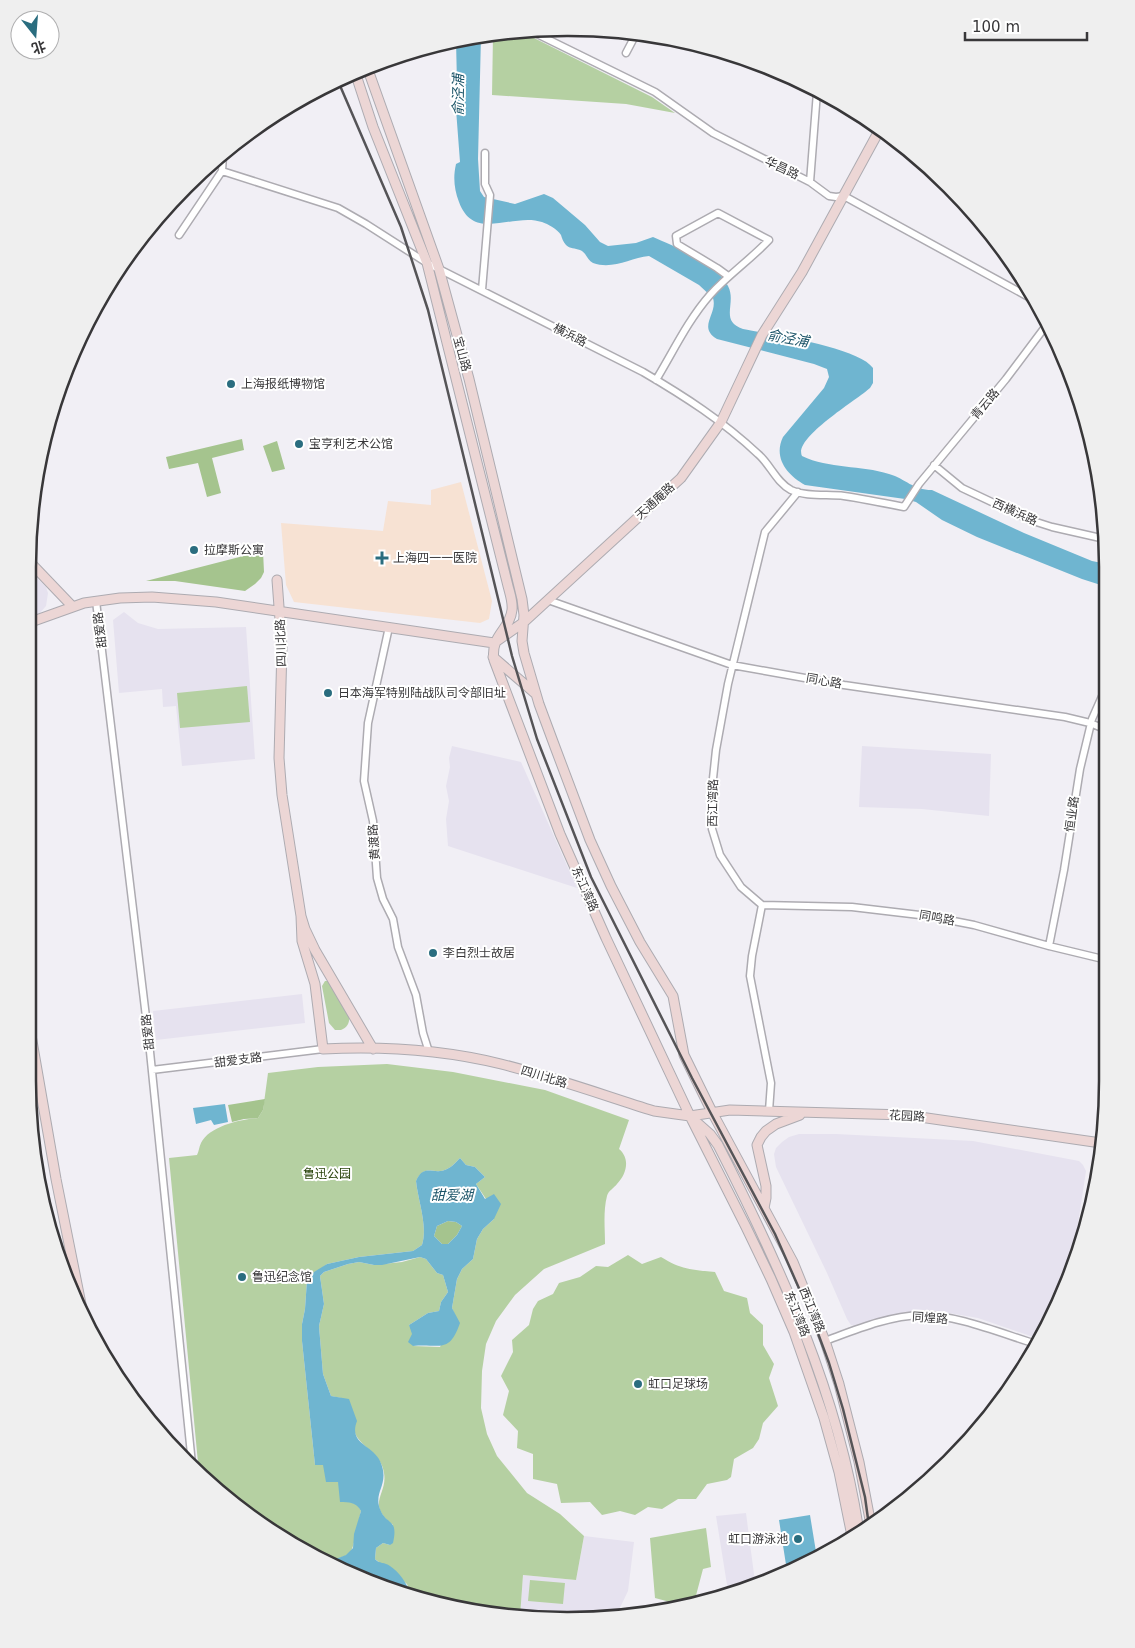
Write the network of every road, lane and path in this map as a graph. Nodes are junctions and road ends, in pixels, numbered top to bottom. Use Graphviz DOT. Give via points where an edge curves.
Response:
graph roads {
  1 [pos="543,37"];
  2 [pos="633,40"];
  3 [pos="626,53"];
  4 [pos="370,75"];
  5 [pos="358,80"];
  6 [pos="816,98"];
  7 [pos="876,136"];
  8 [pos="485,152"];
  9 [pos="222,164"];
  10 [pos="222,171"];
  11 [pos="810,182"];
  12 [pos="844,196"];
  13 [pos="179,235"];
  14 [pos="427,263"];
  15 [pos="438,269"];
  16 [pos="727,278"];
  17 [pos="482,290"];
  18 [pos="1023,294"];
  19 [pos="1043,330"];
  20 [pos="656,380"];
  21 [pos="721,422"];
  22 [pos="934,465"];
  23 [pos="798,492"];
  24 [pos="905,505"];
  25 [pos="1098,537"];
  26 [pos="36,568"];
  27 [pos="277,580"];
  28 [pos="511,597"];
  29 [pos="548,600"];
  30 [pos="96,601"];
  31 [pos="72,606"];
  32 [pos="280,612"];
  33 [pos="36,620"];
  34 [pos="524,622"];
  35 [pos="389,627"];
  36 [pos="494,643"];
  37 [pos="493,656"];
  38 [pos="732,666"];
  39 [pos="536,694"];
  40 [pos="1099,704"];
  41 [pos="1090,723"];
  42 [pos="1099,726"];
  43 [pos="762,906"];
  44 [pos="301,916"];
  45 [pos="1049,946"];
  46 [pos="1099,958"];
  47 [pos="330,974"];
  48 [pos="315,984"];
  49 [pos="374,1048"];
  50 [pos="323,1049"];
  51 [pos="428,1052"];
  52 [pos="152,1070"];
  53 [pos="36,1085"];
  54 [pos="769,1111"];
  55 [pos="712,1112"];
  56 [pos="804,1113"];
  57 [pos="690,1116"];
  58 [pos="1095,1142"];
  59 [pos="764,1208"];
  60 [pos="76,1282"];
  61 [pos="825,1340"];
  62 [pos="1030,1342"];
  63 [pos="191,1455"];
  64 [pos="870,1517"];
  65 [pos="858,1525"];
  66 [pos="851,1530"];
  1 -- 11 [label="street, 华昌路" via="655,92 713,134"];
  2 -- 3 [label="street"];
  4 -- 15 [label="main road, 宝山路"];
  5 -- 14 [label="main road, 宝山路"];
  6 -- 11 [label="street"];
  7 -- 12 [label="main road"];
  8 -- 17 [label="street" via="485,184 490,195"];
  9 -- 10 [label="street"];
  10 -- 13 [label="street"];
  10 -- 14 [label="street, 横浜路" via="338,208"];
  11 -- 12 [label="street, 华昌路" via="829,196"];
  12 -- 18 [label="street, 华昌路"];
  12 -- 21 [label="main road, 天通庵路" via="762,335"];
  14 -- 15 [label="street, 横浜路"];
  14 -- 28 [label="main road, 宝山路"];
  15 -- 17 [label="street, 横浜路"];
  15 -- 34 [label="main road, 宝山路" via="469,379 519,585"];
  16 -- 16 [label="street" via="769,240 718,213 676,236 677,244 717,268"];
  16 -- 20 [label="street" via="708,297"];
  17 -- 20 [label="street, 横浜路"];
  19 -- 22 [label="street, 青云路"];
  20 -- 21 [label="street, 横浜路"];
  21 -- 23 [label="street, 横浜路" via="758,454 780,481"];
  21 -- 29 [label="main road, 天通庵路" via="681,478"];
  22 -- 24 [label="street, 青云路"];
  22 -- 25 [label="street, 西横浜路" via="962,488 1030,520"];
  23 -- 24 [label="street, 横浜路"];
  23 -- 38 [label="street, 西江湾路" via="765,532"];
  26 -- 31 [label="main road"];
  27 -- 32 [label="main road"];
  28 -- 34 [label="main road, 宝山路"];
  28 -- 36 [label="main road, 宝山路" via="510,618"];
  29 -- 34 [label="main road, 天通庵路"];
  29 -- 38 [label="street, 同心路"];
  30 -- 31 [label="main road, 四川北路"];
  30 -- 32 [label="main road, 四川北路" via="160,597"];
  30 -- 52 [label="street, 甜爱路"];
  31 -- 33 [label="main road, 四川北路"];
  32 -- 35 [label="main road"];
  32 -- 44 [label="main road, 四川北路" via="279,758"];
  34 -- 36 [label="main road"];
  34 -- 39 [label="main road, 东江湾路" via="522,645"];
  35 -- 36 [label="main road"];
  35 -- 51 [label="street, 黄渡路" via="368,724 364,781 373,821 377,878 416,995"];
  36 -- 37 [label="main road, 东江湾路"];
  37 -- 39 [label="main road, 东江湾路"];
  37 -- 57 [label="main road, 东江湾路" via="560,834"];
  38 -- 41 [label="street, 同心路"];
  38 -- 43 [label="street, 西江湾路" via="714,768 712,829 720,855 733,877"];
  39 -- 55 [label="main road, 东江湾路" via="590,840 640,942 673,996 683,1050"];
  40 -- 41 [label="street, 恒业路"];
  41 -- 42 [label="street, 同心路"];
  41 -- 45 [label="street, 恒业路"];
  43 -- 45 [label="street, 同鸣路" via="852,907 928,916"];
  43 -- 54 [label="street" via="750,976 771,1083"];
  44 -- 47 [label="main road, 四川北路" via="315,950"];
  44 -- 48 [label="main road, 四川北路" via="302,941"];
  45 -- 46 [label="street, 同鸣路"];
  47 -- 48 [label="main road" via="325,970 319,971"];
  47 -- 49 [label="main road, 四川北路"];
  48 -- 50 [label="main road, 四川北路"];
  49 -- 50 [label="main road, 四川北路"];
  49 -- 51 [label="main road, 四川北路"];
  50 -- 52 [label="street, 甜爱支路"];
  51 -- 57 [label="main road, 四川北路" via="500,1064 654,1112"];
  52 -- 63 [label="street, 甜爱路"];
  53 -- 60 [label="main road"];
  54 -- 55 [label="main road, 花园路"];
  54 -- 56 [label="main road, 花园路"];
  55 -- 57 [label="main road, 四川北路"];
  55 -- 59 [label="main road, 西江湾路"];
  56 -- 58 [label="main road, 花园路" via="906,1115"];
  56 -- 59 [label="main road" via="776,1124 757,1145 766,1186"];
  57 -- 65 [label="main road, 东江湾路" via="718,1146 793,1304 814,1357 844,1452"];
  57 -- 66 [label="main road, 东江湾路" via="794,1332 824,1418"];
  59 -- 61 [label="main road, 西江湾路" via="792,1262"];
  61 -- 62 [label="street, 同煌路" via="908,1316 928,1315 947,1317"];
  61 -- 64 [label="main road, 西江湾路" via="859,1462"];
}
